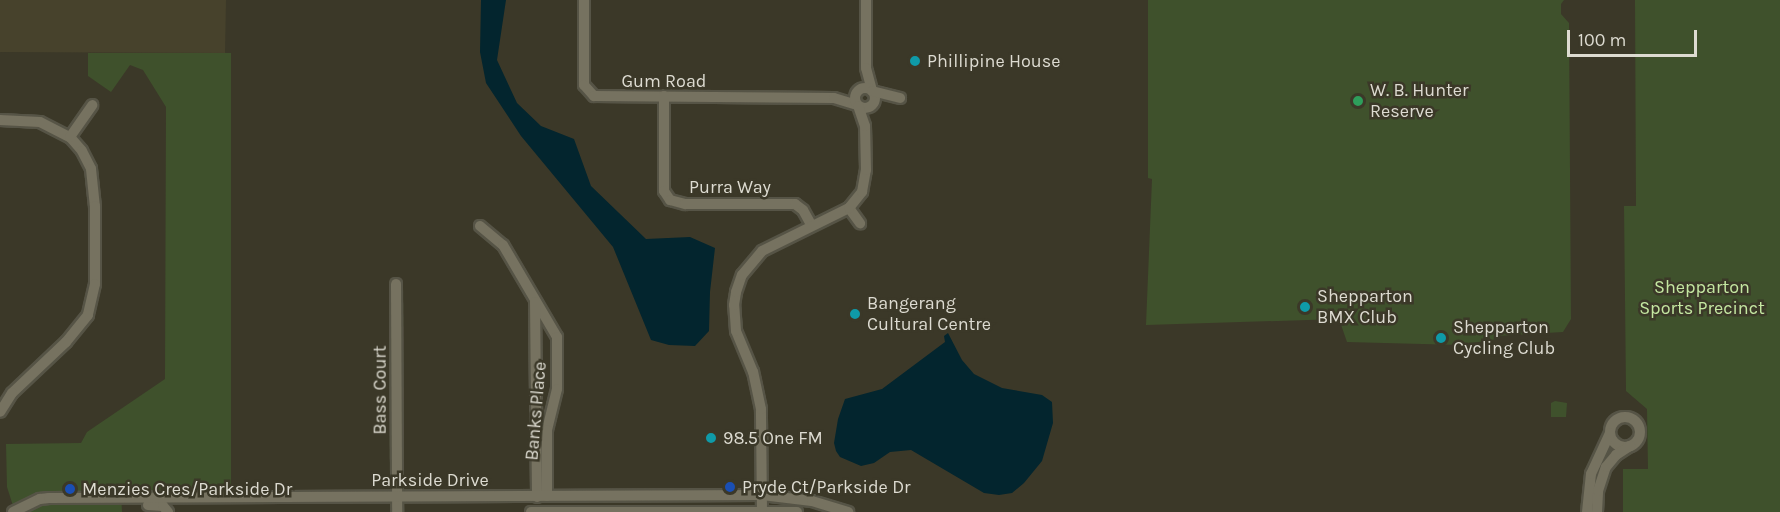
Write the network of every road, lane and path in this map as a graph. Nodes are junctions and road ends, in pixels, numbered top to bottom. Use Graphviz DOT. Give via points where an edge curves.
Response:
graph roads {
  1 [pos="584,0"];
  2 [pos="866,0"];
  3 [pos="866,68"];
  4 [pos="858,91"];
  5 [pos="872,91"];
  6 [pos="664,96"];
  7 [pos="834,98"];
  8 [pos="92,105"];
  9 [pos="858,105"];
  10 [pos="873,105"];
  11 [pos="0,120"];
  12 [pos="865,126"];
  13 [pos="70,137"];
  14 [pos="849,208"];
  15 [pos="860,223"];
  16 [pos="480,226"];
  17 [pos="812,226"];
  18 [pos="396,284"];
  19 [pos="534,298"];
  20 [pos="537,410"];
  21 [pos="551,411"];
  22 [pos="0,412"];
  23 [pos="1610,432"];
  24 [pos="542,437"];
  25 [pos="1630,446"];
  26 [pos="762,495"];
  27 [pos="542,496"];
  28 [pos="642,496"];
  29 [pos="397,497"];
  30 [pos="184,498"];
  31 [pos="78,499"];
  32 [pos="166,511"];
  33 [pos="762,511"];
  34 [pos="12,512"];
  35 [pos="397,512"];
  36 [pos="531,512"];
  37 [pos="542,512"];
  38 [pos="643,512"];
  39 [pos="797,512"];
  40 [pos="848,512"];
  41 [pos="1587,512"];
  42 [pos="1597,512"];
  1 -- 6 [label="street, Gum Road" via="584,75 588,91 600,98"];
  2 -- 3 [label="street"];
  3 -- 4 [label="street"];
  3 -- 5 [label="street"];
  4 -- 5 [label="street"];
  4 -- 7 [label="street, Gum Road"];
  4 -- 9 [label="street"];
  5 -- 10 [label="street"];
  5 -- 10 [label="street" via="900,98"];
  6 -- 7 [label="street, Gum Road"];
  6 -- 17 [label="street, Purra Way" via="664,191 670,200 684,204 795,204"];
  7 -- 9 [label="street, Gum Road"];
  8 -- 13 [label="street"];
  9 -- 10 [label="street"];
  9 -- 12 [label="street"];
  10 -- 12 [label="street"];
  11 -- 13 [label="street" via="40,122"];
  12 -- 14 [label="street" via="865,183"];
  13 -- 22 [label="street" via="82,151 95,186 94,297 88,315 77,329 12,393"];
  14 -- 15 [label="street"];
  14 -- 17 [label="street"];
  16 -- 19 [label="street, Banks Place" via="500,241"];
  17 -- 26 [label="street" via="757,256 742,275 735,298 736,331 756,380 761,410"];
  18 -- 29 [label="street, Bass Court"];
  19 -- 20 [label="street, Banks Place"];
  19 -- 21 [label="street, Banks Place" via="557,337 557,389"];
  20 -- 21 [label="street"];
  20 -- 24 [label="street, Banks Place"];
  21 -- 24 [label="street, Banks Place"];
  23 -- 25 [label="street" via="1616,444"];
  23 -- 25 [label="street" via="1617,420 1633,420 1640,433"];
  23 -- 41 [label="street" via="1591,474"];
  24 -- 27 [label="street, Banks Place"];
  25 -- 42 [label="street" via="1606,467 1598,491"];
  26 -- 28 [label="street, Parkside Drive"];
  26 -- 33 [label="street"];
  26 -- 40 [label="street, Parkside Drive" via="812,501"];
  27 -- 28 [label="street, Parkside Drive"];
  27 -- 29 [label="street, Parkside Drive"];
  27 -- 37 [label="street, Banks Place"];
  28 -- 38 [label="street"];
  29 -- 30 [label="street, Parkside Drive"];
  29 -- 35 [label="street, Bass Court"];
  30 -- 31 [label="street, Parkside Drive"];
  30 -- 32 [label="street"];
  31 -- 32 [label="street"];
  31 -- 34 [label="street, Parkside Drive" via="42,499"];
  33 -- 38 [label="street"];
  33 -- 39 [label="street"];
  36 -- 37 [label="street"];
  37 -- 38 [label="street"];
}
